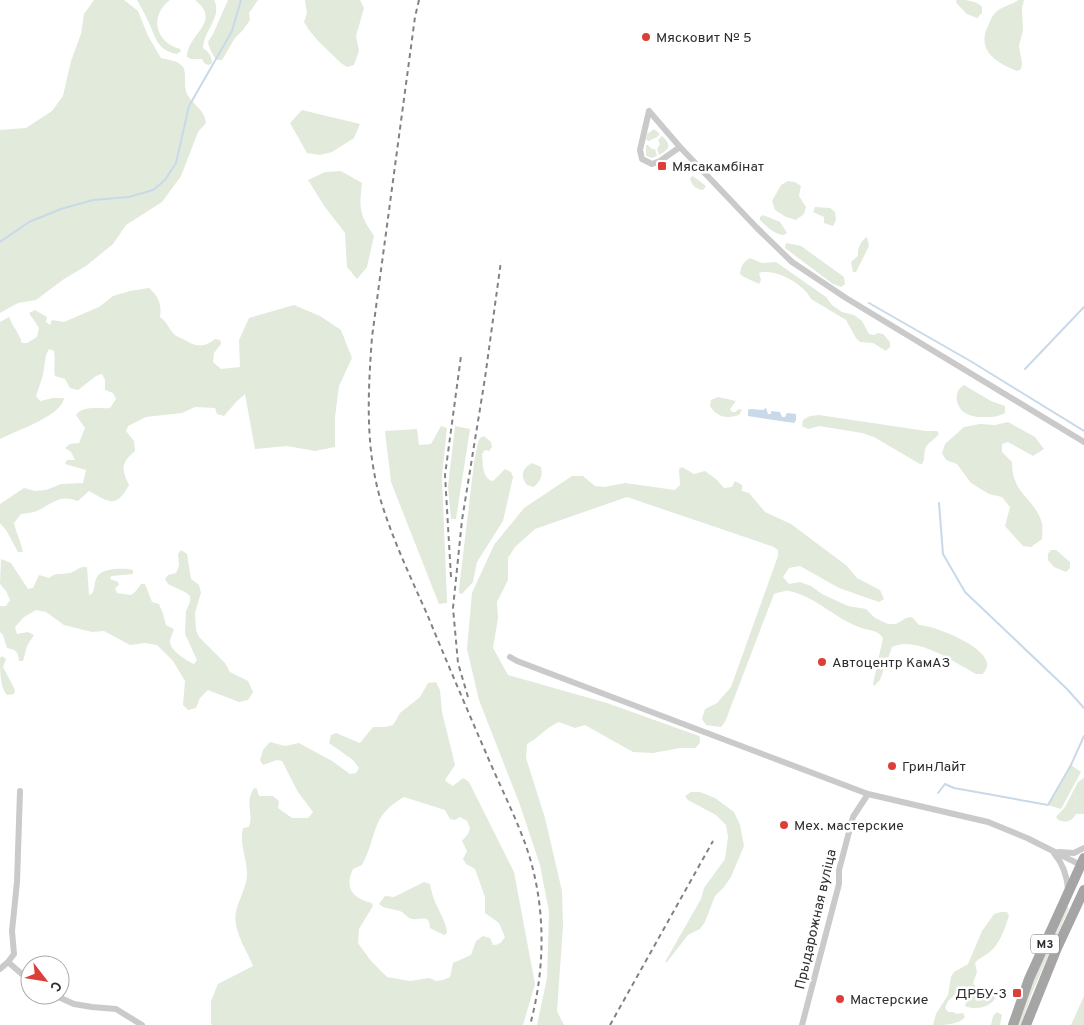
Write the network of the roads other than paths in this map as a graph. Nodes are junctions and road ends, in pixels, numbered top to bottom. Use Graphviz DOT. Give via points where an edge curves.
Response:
graph roads {
  1 [pos="680,147"];
  2 [pos="1084,442"];
  3 [pos="510,657"];
  4 [pos="20,791"];
  5 [pos="868,794"];
  6 [pos="1084,848"];
  7 [pos="1054,852"];
  8 [pos="1083,863"];
  9 [pos="1084,890"];
  10 [pos="1068,892"];
  11 [pos="8,962"];
  12 [pos="0,969"];
  13 [pos="20,972"];
  14 [pos="70,1002"];
  15 [pos="142,1025"];
  16 [pos="802,1025"];
  17 [pos="1012,1025"];
  18 [pos="1026,1025"];
  1 -- 1 [label="street" via="658,122 649,111 640,150 642,159 652,164"];
  1 -- 2 [label="street" via="792,262 854,304"];
  3 -- 5 [label="street"];
  4 -- 11 [label="street" via="12,931 14,954"];
  5 -- 7 [label="street" via="988,822"];
  5 -- 16 [label="street, Прыдарожная вуліца" via="853,817"];
  6 -- 7 [label="street" via="1074,853"];
  7 -- 8 [label="street"];
  7 -- 10 [label="street" via="1062,864"];
  8 -- 10 [label="main road, М3"];
  9 -- 18 [label="main road, М3"];
  10 -- 17 [label="main road, М3"];
  11 -- 12 [label="street"];
  11 -- 13 [label="street"];
  14 -- 15 [label="street" via="92,1008 116,1009"];
}
